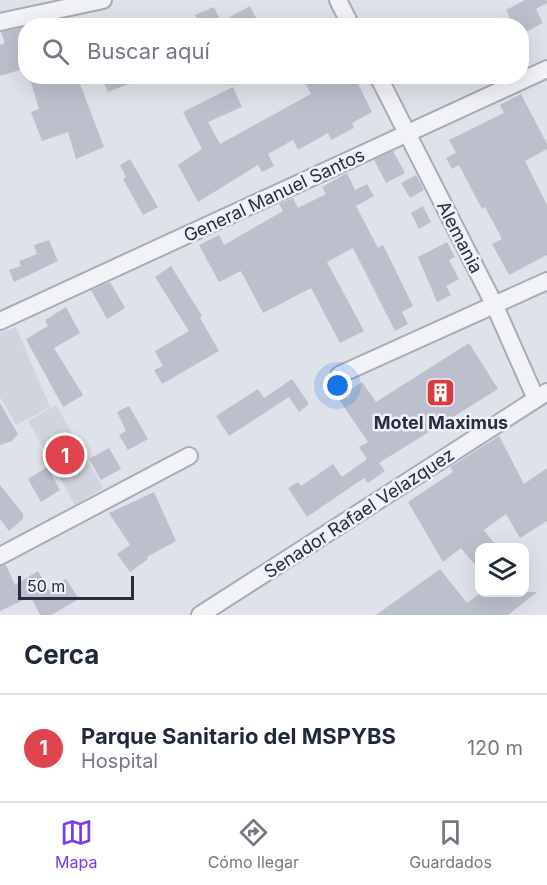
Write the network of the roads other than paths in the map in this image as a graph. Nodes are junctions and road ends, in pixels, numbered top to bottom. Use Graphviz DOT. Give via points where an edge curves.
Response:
graph roads {
  1 [pos="103,0"];
  2 [pos="338,0"];
  3 [pos="18,18"];
  4 [pos="19,18"];
  5 [pos="347,18"];
  6 [pos="0,22"];
  7 [pos="547,69"];
  8 [pos="529,77"];
  9 [pos="382,84"];
  10 [pos="515,84"];
  11 [pos="407,134"];
  12 [pos="547,281"];
  13 [pos="494,304"];
  14 [pos="0,321"];
  15 [pos="339,375"];
  16 [pos="542,396"];
  17 [pos="189,456"];
  18 [pos="0,556"];
  19 [pos="200,615"];
  1 -- 4 [label="street"];
  2 -- 5 [label="street"];
  3 -- 6 [label="street"];
  7 -- 8 [label="street, General Manuel Santos"];
  9 -- 11 [label="street, Alemania"];
  10 -- 11 [label="street, General Manuel Santos"];
  11 -- 13 [label="street, Alemania"];
  11 -- 14 [label="street, General Manuel Santos"];
  12 -- 13 [label="street"];
  13 -- 15 [label="street"];
  13 -- 16 [label="street, Alemania"];
  16 -- 19 [label="street, Senador Rafael Velazquez"];
  17 -- 18 [label="street"];
}
